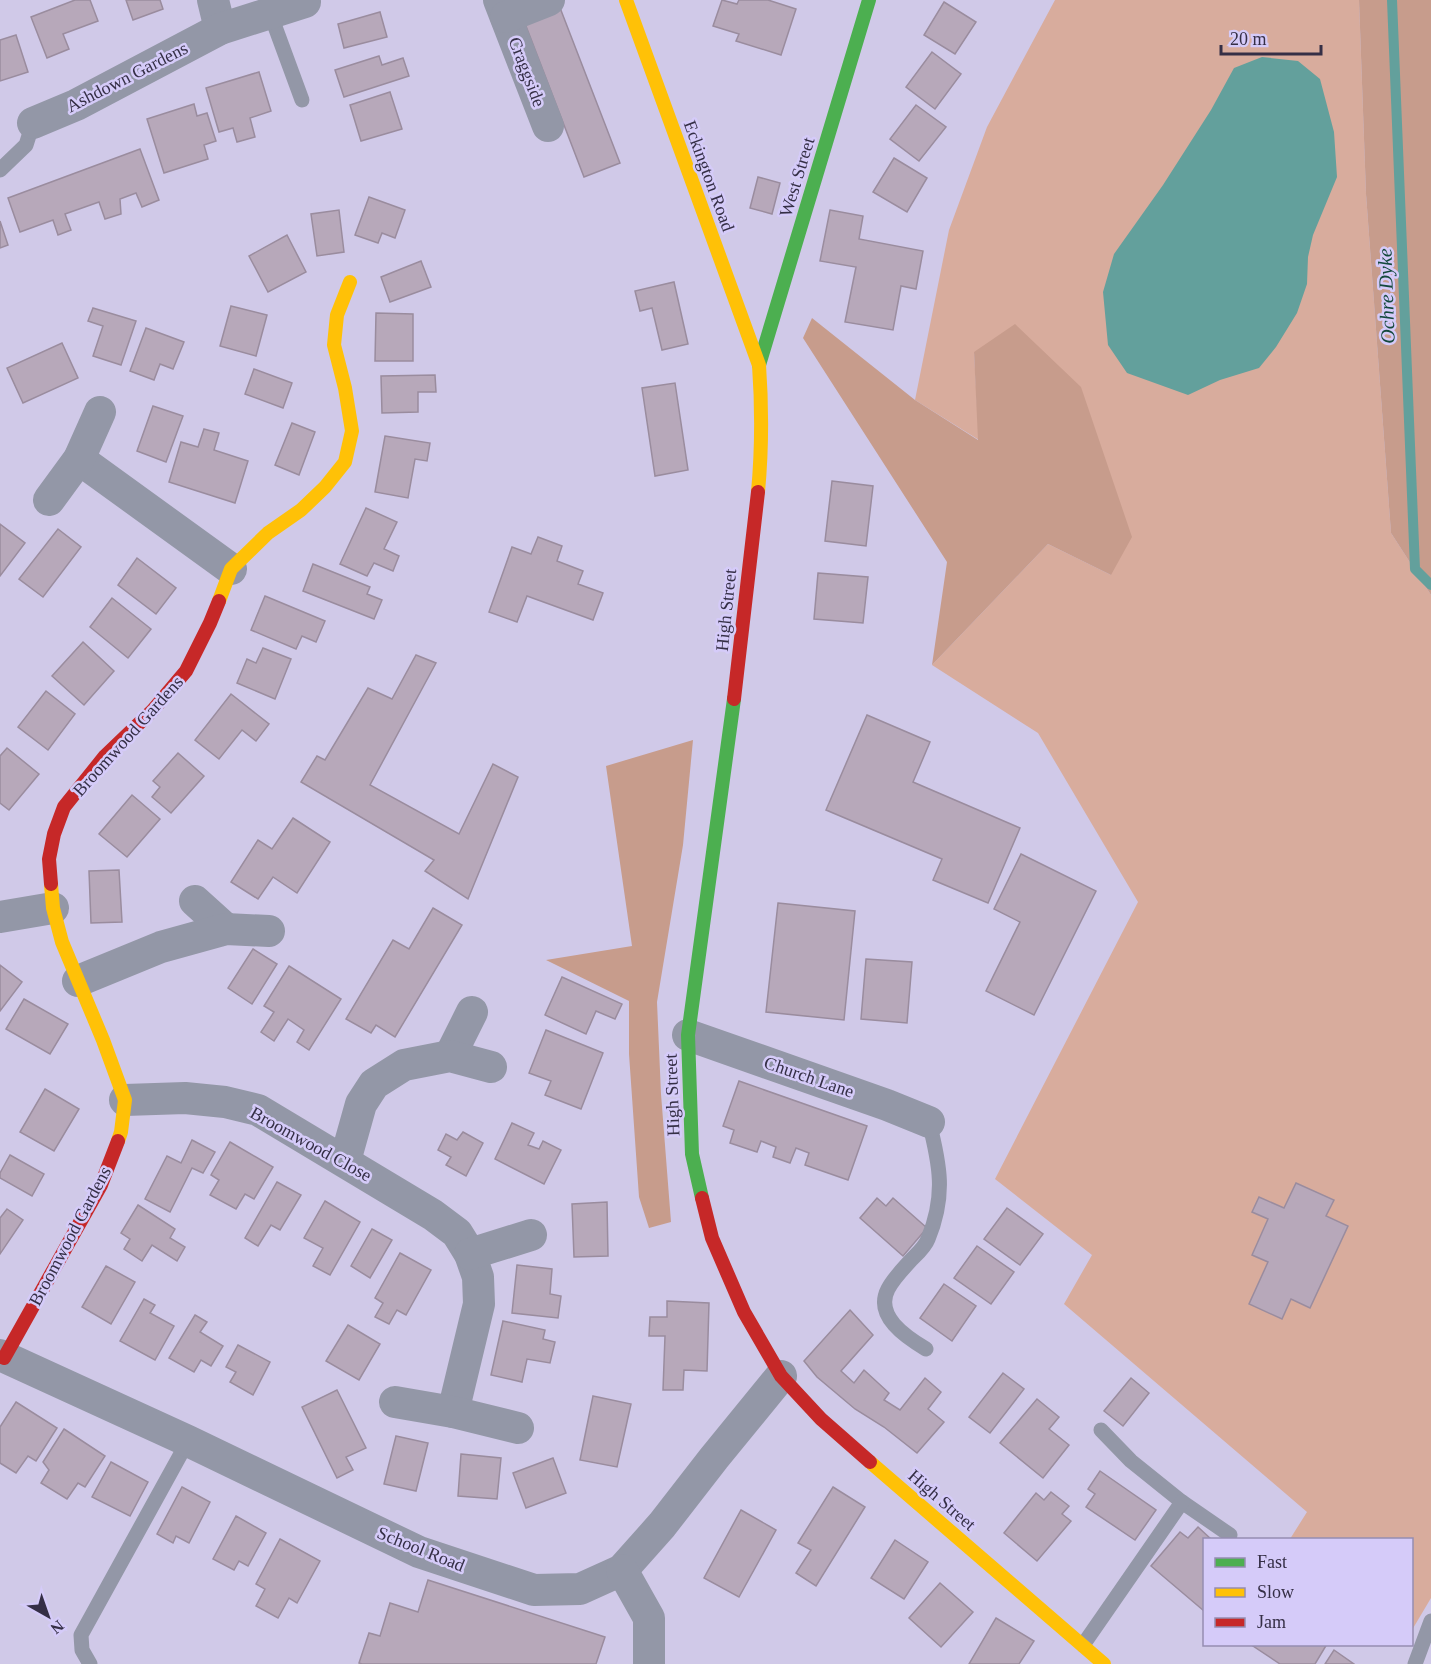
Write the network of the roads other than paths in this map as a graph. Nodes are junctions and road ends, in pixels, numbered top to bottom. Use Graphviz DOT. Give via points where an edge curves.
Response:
graph roads {
  1 [pos="549,0"];
  2 [pos="626,0"];
  3 [pos="869,0"];
  4 [pos="305,1"];
  5 [pos="502,9"];
  6 [pos="270,13"];
  7 [pos="217,14"];
  8 [pos="302,100"];
  9 [pos="33,123"];
  10 [pos="548,126"];
  11 [pos="0,170"];
  12 [pos="350,282"];
  13 [pos="759,365"];
  14 [pos="100,412"];
  15 [pos="79,459"];
  16 [pos="49,500"];
  17 [pos="231,569"];
  18 [pos="195,901"];
  19 [pos="53,908"];
  20 [pos="0,917"];
  21 [pos="226,929"];
  22 [pos="268,931"];
  23 [pos="78,981"];
  24 [pos="472,1012"];
  25 [pos="688,1035"];
  26 [pos="450,1056"];
  27 [pos="491,1067"];
  28 [pos="124,1100"];
  29 [pos="929,1122"];
  30 [pos="345,1161"];
  31 [pos="531,1234"];
  32 [pos="471,1254"];
  33 [pos="926,1349"];
  34 [pos="2,1357"];
  35 [pos="781,1376"];
  36 [pos="395,1402"];
  37 [pos="453,1412"];
  38 [pos="518,1428"];
  39 [pos="1101,1430"];
  40 [pos="188,1441"];
  41 [pos="1182,1502"];
  42 [pos="1230,1535"];
  43 [pos="622,1570"];
  44 [pos="1431,1621"];
  45 [pos="1083,1645"];
  46 [pos="90,1664"];
  47 [pos="649,1664"];
  48 [pos="1104,1664"];
  49 [pos="1415,1664"];
  1 -- 5 [label="street, Craggside"];
  2 -- 13 [label="street, Eckington Road"];
  3 -- 13 [label="street, West Street"];
  4 -- 6 [label="street, Ashdown Gardens"];
  5 -- 10 [label="street, Craggside"];
  6 -- 7 [label="street, Ashdown Gardens"];
  6 -- 8 [label="lane"];
  7 -- 9 [label="street, Ashdown Gardens" via="76,105"];
  9 -- 11 [label="lane" via="26,145"];
  12 -- 17 [label="street, Broomwood Gardens" via="337,315 334,345 352,431 345,462 325,488 268,533"];
  13 -- 25 [label="street, High Street" via="762,410 758,482 734,701"];
  14 -- 15 [label="street"];
  15 -- 16 [label="street"];
  15 -- 17 [label="street"];
  17 -- 19 [label="street, Broomwood Gardens" via="186,671 153,710 105,756 64,807 49,859"];
  18 -- 21 [label="street"];
  19 -- 20 [label="street"];
  19 -- 23 [label="street, Broomwood Gardens"];
  21 -- 22 [label="street"];
  21 -- 23 [label="street" via="161,947"];
  23 -- 28 [label="street, Broomwood Gardens"];
  24 -- 26 [label="street"];
  25 -- 29 [label="street, Church Lane"];
  25 -- 35 [label="street, High Street" via="692,1154 712,1238 744,1312"];
  26 -- 27 [label="street"];
  26 -- 30 [label="street" via="404,1065 374,1084 361,1104"];
  28 -- 30 [label="street, Broomwood Close" via="185,1098 258,1110"];
  28 -- 34 [label="street, Broomwood Gardens" via="121,1132 101,1185"];
  29 -- 33 [label="lane" via="938,1157 940,1190 936,1217 927,1242 888,1289 884,1302 886,1313 897,1327"];
  30 -- 32 [label="street, Broomwood Close" via="433,1215 457,1233"];
  31 -- 32 [label="street"];
  32 -- 37 [label="street, Broomwood Close" via="478,1277 479,1305"];
  34 -- 40 [label="street, School Road"];
  35 -- 43 [label="street, School Road"];
  35 -- 45 [label="street, High Street" via="821,1419"];
  36 -- 37 [label="street"];
  37 -- 38 [label="street"];
  39 -- 41 [label="lane" via="1131,1461"];
  40 -- 43 [label="street, School Road" via="419,1552 534,1590 580,1589"];
  40 -- 46 [label="lane" via="81,1635 82,1650"];
  41 -- 42 [label="lane"];
  41 -- 45 [label="lane"];
  43 -- 47 [label="street" via="649,1618"];
  44 -- 49 [label="lane"];
  45 -- 48 [label="street, High Street"];
}
